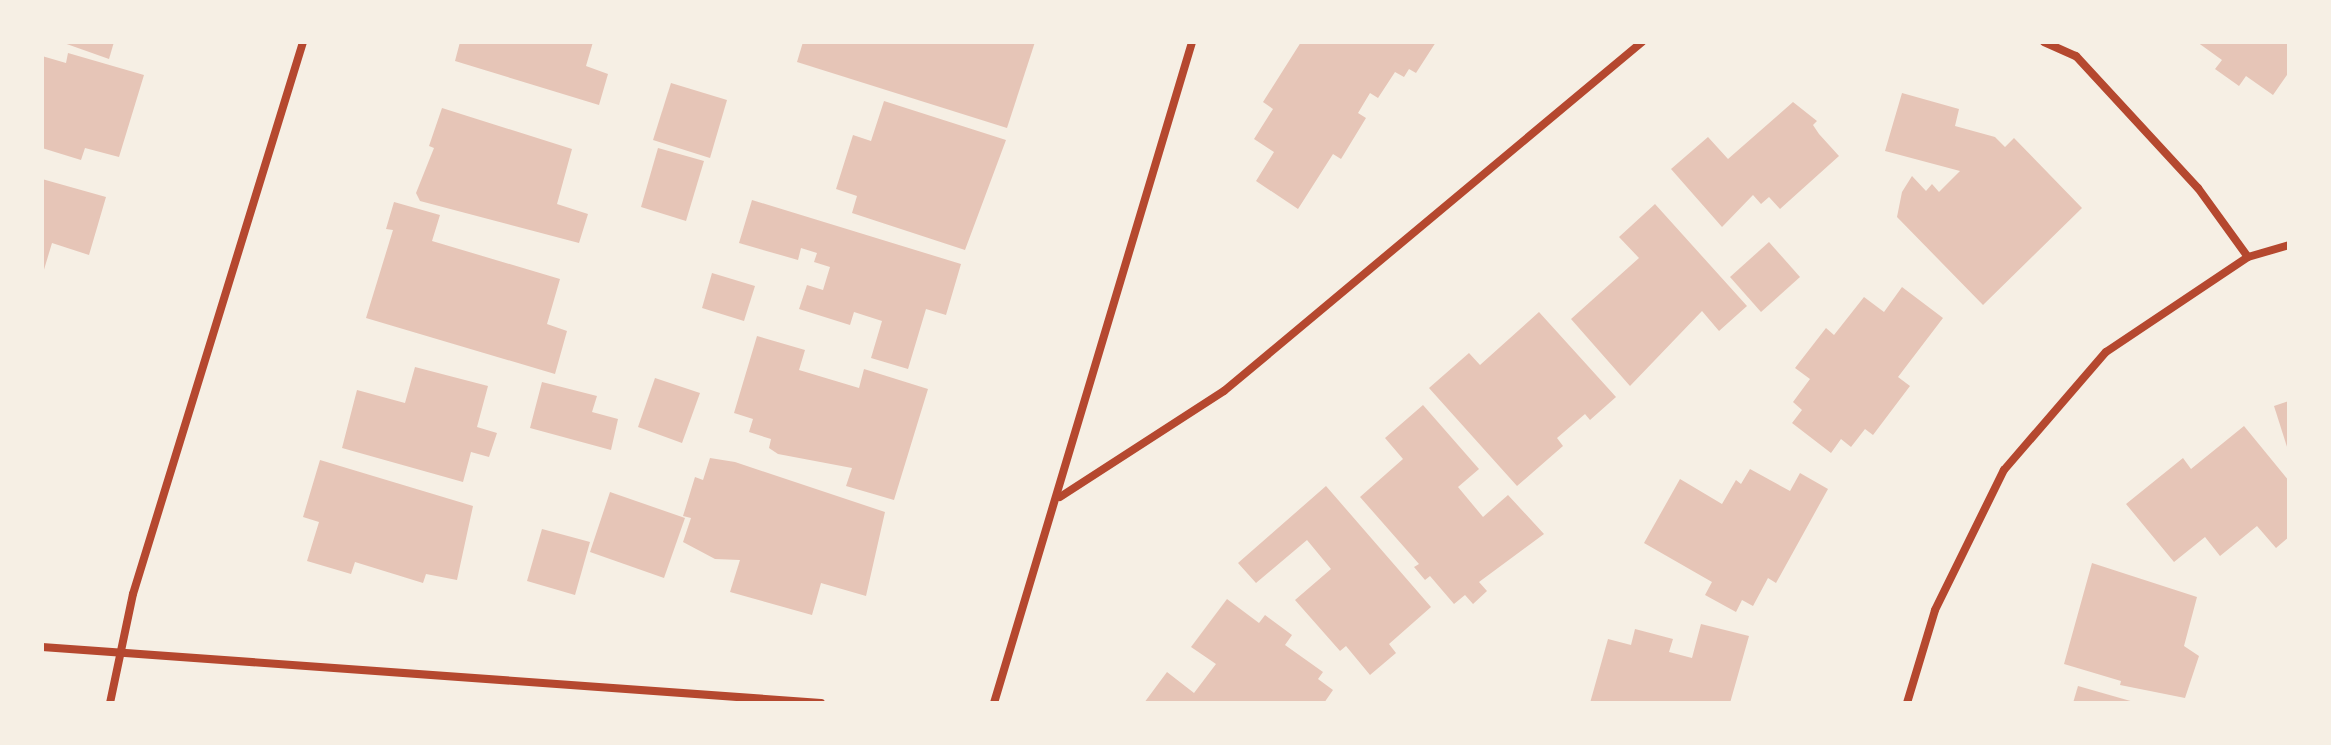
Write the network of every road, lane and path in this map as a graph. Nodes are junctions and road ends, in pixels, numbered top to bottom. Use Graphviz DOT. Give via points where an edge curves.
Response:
graph roads {
  1 [pos="303,42"];
  2 [pos="1192,42"];
  3 [pos="1642,42"];
  4 [pos="2044,42"];
  5 [pos="2289,245"];
  6 [pos="2248,257"];
  7 [pos="1060,497"];
  8 [pos="42,647"];
  9 [pos="122,653"];
  10 [pos="110,703"];
  11 [pos="821,703"];
  12 [pos="994,703"];
  13 [pos="1907,703"];
  1 -- 9 [label="street" via="133,594"];
  2 -- 7 [label="street"];
  3 -- 7 [label="street" via="1224,391"];
  4 -- 6 [label="street" via="2076,56 2198,188"];
  5 -- 6 [label="street"];
  6 -- 13 [label="street" via="2106,352 2004,470 1935,610"];
  7 -- 12 [label="street"];
  8 -- 9 [label="street"];
  9 -- 10 [label="street"];
  9 -- 11 [label="street"];
}
